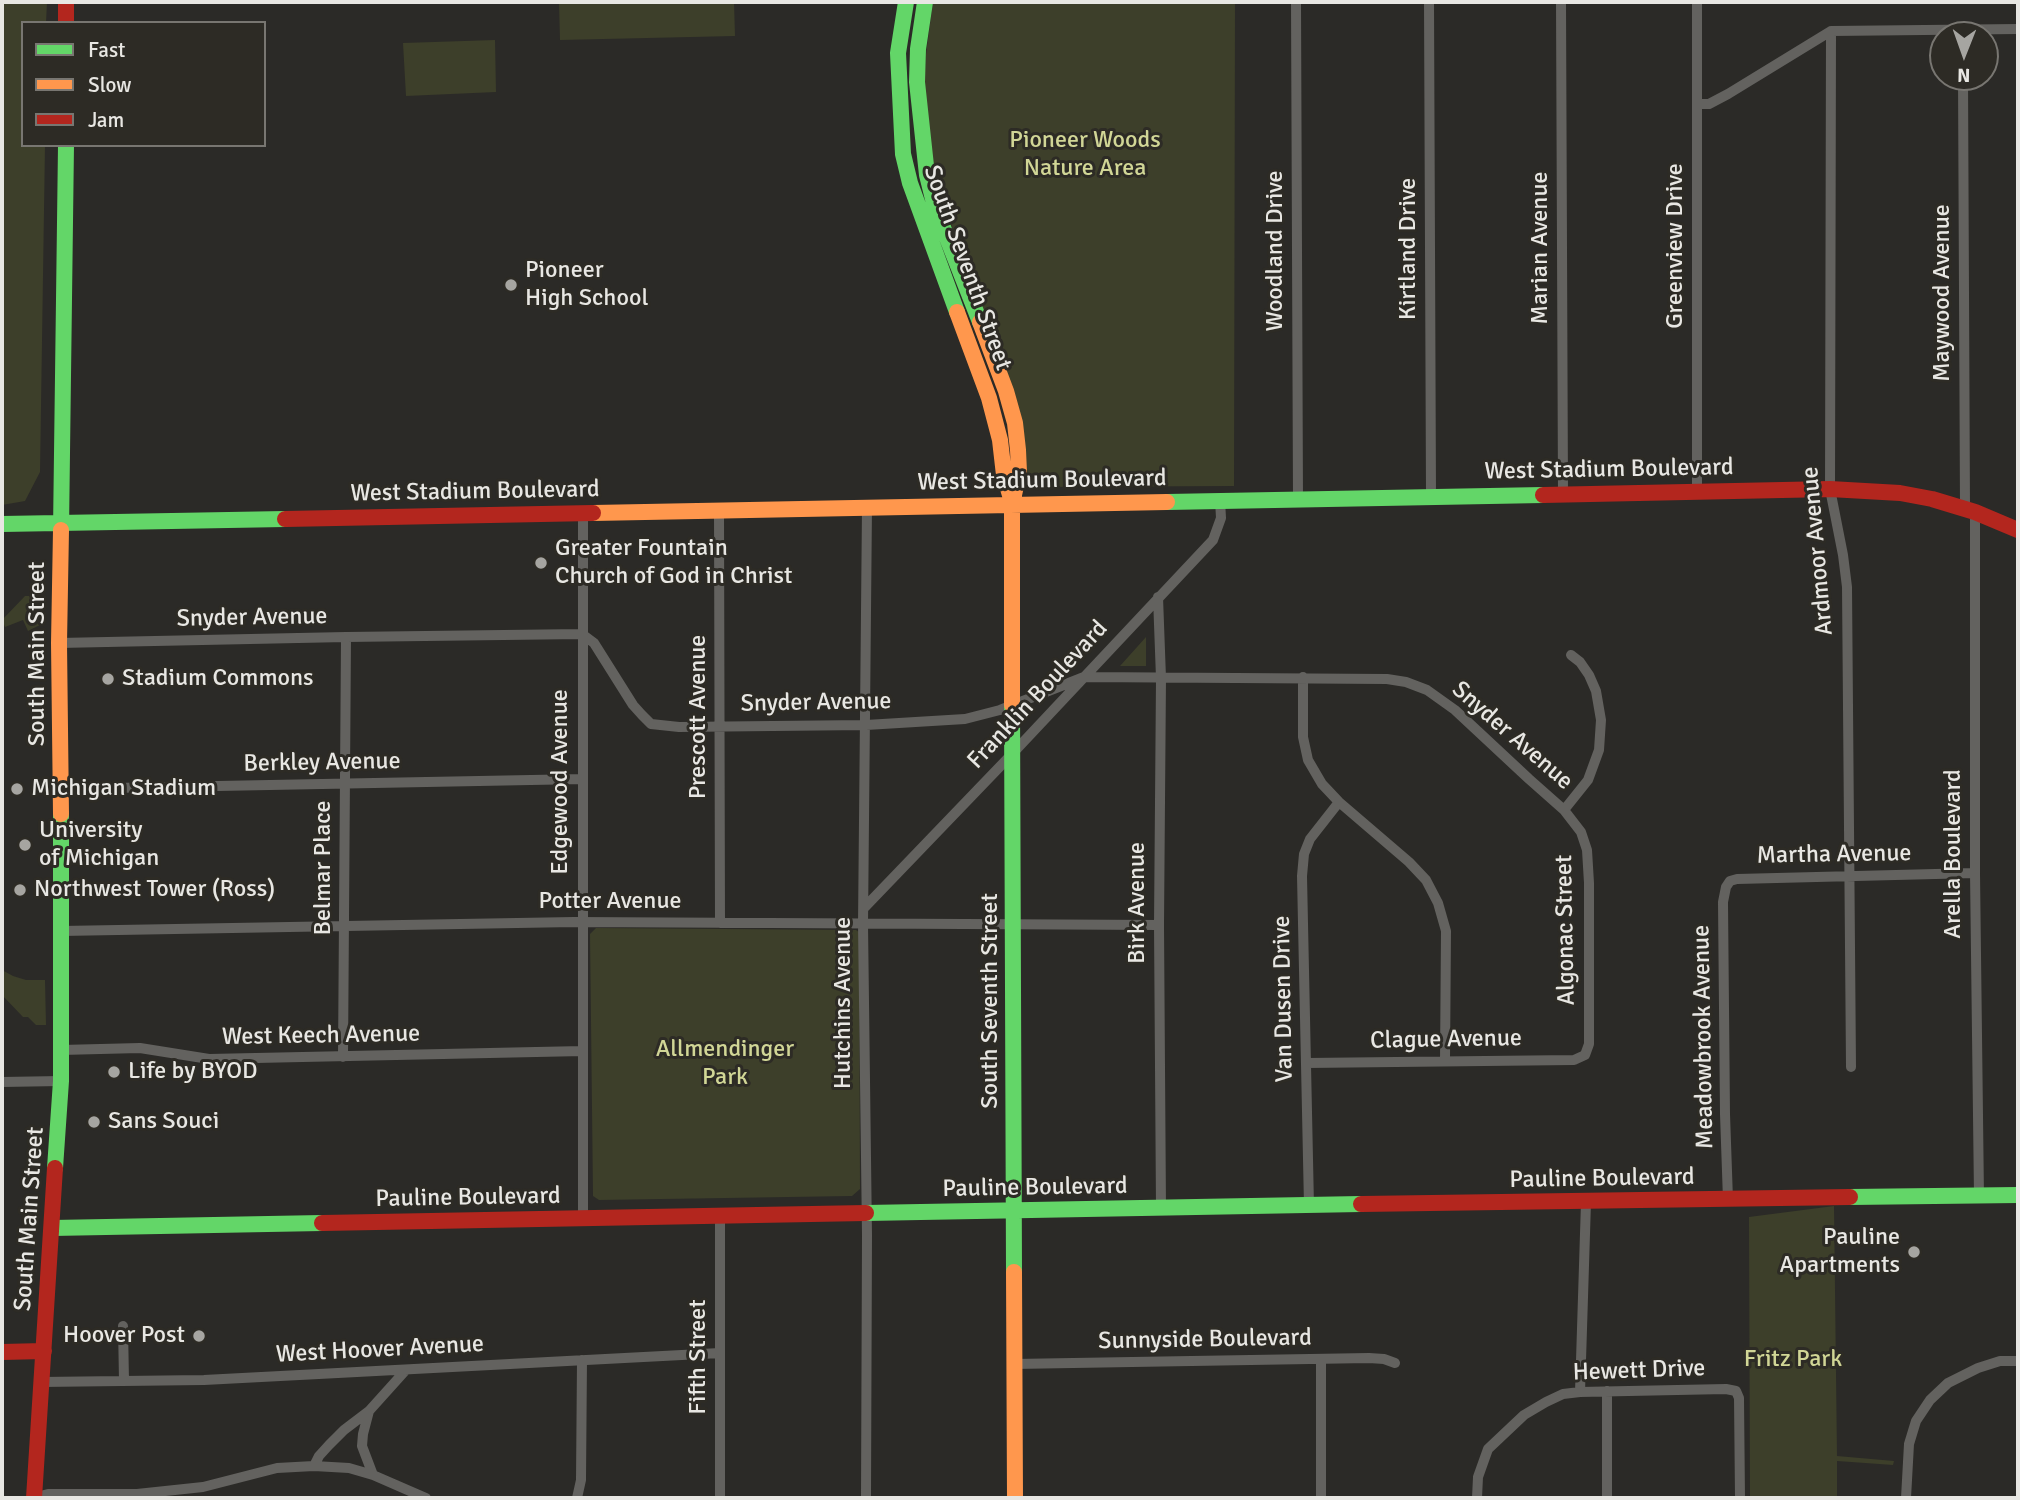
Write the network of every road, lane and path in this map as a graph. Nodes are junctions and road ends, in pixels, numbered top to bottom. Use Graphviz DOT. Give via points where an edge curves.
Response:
graph roads {
  1 [pos="66,2"];
  2 [pos="906,2"];
  3 [pos="925,2"];
  4 [pos="1296,2"];
  5 [pos="1429,2"];
  6 [pos="1561,2"];
  7 [pos="1697,2"];
  8 [pos="66,21"];
  9 [pos="2018,29"];
  10 [pos="1999,30"];
  11 [pos="1831,31"];
  12 [pos="1929,32"];
  13 [pos="1963,91"];
  14 [pos="1697,104"];
  15 [pos="66,147"];
  16 [pos="1830,489"];
  17 [pos="1697,491"];
  18 [pos="1563,493"];
  19 [pos="1431,496"];
  20 [pos="1298,499"];
  21 [pos="1220,500"];
  22 [pos="1012,505"];
  23 [pos="867,507"];
  24 [pos="719,510"];
  25 [pos="1970,511"];
  26 [pos="583,512"];
  27 [pos="61,523"];
  28 [pos="2,524"];
  29 [pos="2018,530"];
  30 [pos="1158,597"];
  31 [pos="582,634"];
  32 [pos="346,637"];
  33 [pos="59,643"];
  34 [pos="1571,655"];
  35 [pos="1084,677"];
  36 [pos="1303,677"];
  37 [pos="1161,678"];
  38 [pos="1012,705"];
  39 [pos="866,725"];
  40 [pos="720,727"];
  41 [pos="1012,754"];
  42 [pos="583,779"];
  43 [pos="345,783"];
  44 [pos="61,789"];
  45 [pos="1339,802"];
  46 [pos="1564,810"];
  47 [pos="1975,873"];
  48 [pos="1850,875"];
  49 [pos="1737,879"];
  50 [pos="864,908"];
  51 [pos="583,922"];
  52 [pos="720,923"];
  53 [pos="863,924"];
  54 [pos="1014,925"];
  55 [pos="1159,925"];
  56 [pos="344,926"];
  57 [pos="61,931"];
  58 [pos="61,1050"];
  59 [pos="583,1051"];
  60 [pos="1585,1055"];
  61 [pos="343,1057"];
  62 [pos="1445,1060"];
  63 [pos="1307,1063"];
  64 [pos="1851,1067"];
  65 [pos="61,1081"];
  66 [pos="2,1082"];
  67 [pos="2018,1195"];
  68 [pos="1979,1196"];
  69 [pos="1728,1200"];
  70 [pos="1586,1202"];
  71 [pos="1309,1206"];
  72 [pos="1161,1209"];
  73 [pos="1014,1211"];
  74 [pos="867,1214"];
  75 [pos="720,1216"];
  76 [pos="583,1219"];
  77 [pos="52,1228"];
  78 [pos="123,1326"];
  79 [pos="44,1351"];
  80 [pos="2,1352"];
  81 [pos="720,1353"];
  82 [pos="1321,1359"];
  83 [pos="582,1360"];
  84 [pos="2018,1361"];
  85 [pos="1395,1363"];
  86 [pos="1014,1364"];
  87 [pos="405,1371"];
  88 [pos="124,1381"];
  89 [pos="41,1382"];
  90 [pos="1607,1391"];
  91 [pos="1580,1392"];
  92 [pos="369,1411"];
  93 [pos="314,1466"];
  94 [pos="373,1475"];
  95 [pos="202,1493"];
  96 [pos="34,1498"];
  97 [pos="426,1498"];
  98 [pos="577,1498"];
  99 [pos="720,1498"];
  100 [pos="866,1498"];
  101 [pos="1015,1498"];
  102 [pos="1321,1498"];
  103 [pos="1477,1498"];
  104 [pos="1606,1498"];
  105 [pos="1740,1498"];
  106 [pos="1906,1498"];
  1 -- 8 [label="street"];
  2 -- 22 [label="street, South Seventh Street" via="898,53 903,154 989,398"];
  3 -- 22 [label="street, South Seventh Street" via="917,82 927,175 1015,423 1019,472"];
  4 -- 20 [label="street, Woodland Drive"];
  5 -- 19 [label="street, Kirtland Drive"];
  6 -- 18 [label="street, Marian Avenue"];
  7 -- 14 [label="street, Greenview Drive"];
  9 -- 10 [label="street"];
  11 -- 12 [label="street"];
  11 -- 14 [label="street" via="1728,94 1709,104"];
  11 -- 16 [label="street, Ardmoor Avenue"];
  13 -- 25 [label="street, Maywood Avenue"];
  14 -- 17 [label="street, Greenview Drive"];
  15 -- 27 [label="street, South Main Street"];
  16 -- 17 [label="street, West Stadium Boulevard"];
  16 -- 25 [label="street, West Stadium Boulevard" via="1900,493"];
  16 -- 48 [label="street, Ardmoor Avenue" via="1847,587"];
  17 -- 18 [label="street, West Stadium Boulevard"];
  18 -- 19 [label="street, West Stadium Boulevard"];
  19 -- 20 [label="street, West Stadium Boulevard"];
  20 -- 21 [label="street, West Stadium Boulevard"];
  21 -- 22 [label="street, West Stadium Boulevard"];
  21 -- 30 [label="street, Franklin Boulevard" via="1221,518 1213,540"];
  22 -- 23 [label="street, West Stadium Boulevard"];
  22 -- 38 [label="street, South Seventh Street"];
  23 -- 24 [label="street, West Stadium Boulevard"];
  23 -- 39 [label="street, Hutchins Avenue"];
  24 -- 26 [label="street, West Stadium Boulevard"];
  24 -- 40 [label="street, Prescott Avenue"];
  25 -- 29 [label="street, West Stadium Boulevard"];
  25 -- 47 [label="street, Arella Boulevard"];
  26 -- 27 [label="street, West Stadium Boulevard"];
  26 -- 31 [label="street, Edgewood Avenue"];
  27 -- 28 [label="street, West Stadium Boulevard"];
  27 -- 33 [label="street, South Main Street"];
  30 -- 35 [label="street, Franklin Boulevard"];
  30 -- 37 [label="street, Birk Avenue"];
  31 -- 32 [label="street, Snyder Avenue"];
  31 -- 40 [label="street, Snyder Avenue" via="594,643 633,705 651,724"];
  31 -- 42 [label="street, Edgewood Avenue"];
  32 -- 33 [label="street, Snyder Avenue"];
  32 -- 43 [label="street, Belmar Place"];
  33 -- 44 [label="street, South Main Street"];
  34 -- 46 [label="street" via="1589,675 1601,720 1599,750 1588,780"];
  35 -- 37 [label="street, Snyder Avenue"];
  35 -- 38 [label="street, Snyder Avenue"];
  35 -- 41 [label="street, Franklin Boulevard"];
  36 -- 37 [label="street, Snyder Avenue"];
  36 -- 45 [label="street" via="1303,737 1308,761"];
  36 -- 46 [label="street, Snyder Avenue" via="1387,679 1427,690"];
  37 -- 55 [label="street, Birk Avenue"];
  38 -- 39 [label="street, Snyder Avenue" via="965,719"];
  38 -- 41 [label="street, South Seventh Street"];
  39 -- 40 [label="street, Snyder Avenue"];
  39 -- 50 [label="street, Hutchins Avenue"];
  40 -- 52 [label="street, Prescott Avenue"];
  41 -- 50 [label="street, Franklin Boulevard"];
  41 -- 54 [label="street, South Seventh Street"];
  42 -- 43 [label="street, Berkley Avenue"];
  42 -- 51 [label="street, Edgewood Avenue"];
  43 -- 44 [label="street, Berkley Avenue"];
  43 -- 56 [label="street, Belmar Place"];
  44 -- 57 [label="street, South Main Street"];
  45 -- 62 [label="street" via="1409,862 1438,903 1446,931"];
  45 -- 63 [label="street, Van Dusen Drive" via="1304,854"];
  46 -- 60 [label="street, Algonac Street" via="1581,832 1587,850 1589,1044"];
  47 -- 48 [label="street, Martha Avenue"];
  47 -- 68 [label="street, Arella Boulevard"];
  48 -- 49 [label="street, Martha Avenue"];
  48 -- 64 [label="street, Ardmoor Avenue"];
  49 -- 69 [label="street, Meadowbrook Avenue" via="1726,887 1723,902"];
  50 -- 53 [label="street, Hutchins Avenue"];
  51 -- 52 [label="street, Potter Avenue"];
  51 -- 56 [label="street, Potter Avenue"];
  51 -- 59 [label="street, Edgewood Avenue"];
  52 -- 53 [label="street, Potter Avenue"];
  53 -- 54 [label="street, Potter Avenue"];
  53 -- 74 [label="street, Hutchins Avenue"];
  54 -- 55 [label="street, Potter Avenue"];
  54 -- 73 [label="street, South Seventh Street"];
  55 -- 72 [label="street, Birk Avenue"];
  56 -- 57 [label="street, Potter Avenue"];
  56 -- 61 [label="street, Belmar Place"];
  57 -- 58 [label="street, South Main Street"];
  58 -- 61 [label="street, West Keech Avenue" via="140,1048 209,1059"];
  58 -- 65 [label="street, South Main Street"];
  59 -- 61 [label="street, West Keech Avenue"];
  59 -- 76 [label="street, Edgewood Avenue"];
  60 -- 62 [label="street, Clague Avenue" via="1561,1061"];
  62 -- 63 [label="street, Clague Avenue"];
  63 -- 71 [label="street, Van Dusen Drive"];
  65 -- 66 [label="street"];
  65 -- 77 [label="street, South Main Street"];
  67 -- 68 [label="street, Pauline Boulevard"];
  68 -- 69 [label="street, Pauline Boulevard"];
  69 -- 70 [label="street, Pauline Boulevard"];
  70 -- 71 [label="street, Pauline Boulevard"];
  70 -- 91 [label="street"];
  71 -- 72 [label="street, Pauline Boulevard"];
  72 -- 73 [label="street, Pauline Boulevard"];
  73 -- 74 [label="street, Pauline Boulevard"];
  73 -- 86 [label="street, South Seventh Street"];
  74 -- 75 [label="street, Pauline Boulevard"];
  74 -- 100 [label="street, Hutchins Avenue"];
  75 -- 76 [label="street, Pauline Boulevard"];
  75 -- 81 [label="street, Fifth Street"];
  76 -- 77 [label="street, Pauline Boulevard"];
  77 -- 79 [label="street, South Main Street"];
  78 -- 88 [label="street"];
  79 -- 80 [label="street"];
  79 -- 89 [label="street, South Main Street"];
  81 -- 83 [label="street, West Hoover Avenue"];
  81 -- 99 [label="street, Fifth Street"];
  82 -- 85 [label="street, Sunnyside Boulevard" via="1369,1358"];
  82 -- 86 [label="street, Sunnyside Boulevard"];
  82 -- 102 [label="street"];
  83 -- 87 [label="street, West Hoover Avenue"];
  83 -- 98 [label="street"];
  84 -- 106 [label="street" via="1978,1368 1948,1383 1930,1400 1916,1421 1909,1444"];
  86 -- 101 [label="street, South Seventh Street"];
  87 -- 88 [label="street, West Hoover Avenue"];
  87 -- 92 [label="street"];
  88 -- 89 [label="street, West Hoover Avenue"];
  89 -- 96 [label="street, South Main Street"];
  90 -- 91 [label="street, Hewett Drive"];
  90 -- 104 [label="street"];
  90 -- 105 [label="street, Hewett Drive" via="1736,1391"];
  91 -- 103 [label="street, Hewett Drive" via="1546,1402 1496,1440 1482,1464"];
  92 -- 93 [label="street" via="336,1438"];
  92 -- 94 [label="street" via="362,1446"];
  93 -- 94 [label="street" via="339,1466"];
  93 -- 95 [label="street" via="277,1468"];
  94 -- 97 [label="street"];
  95 -- 96 [label="street" via="48,1494"];
}
